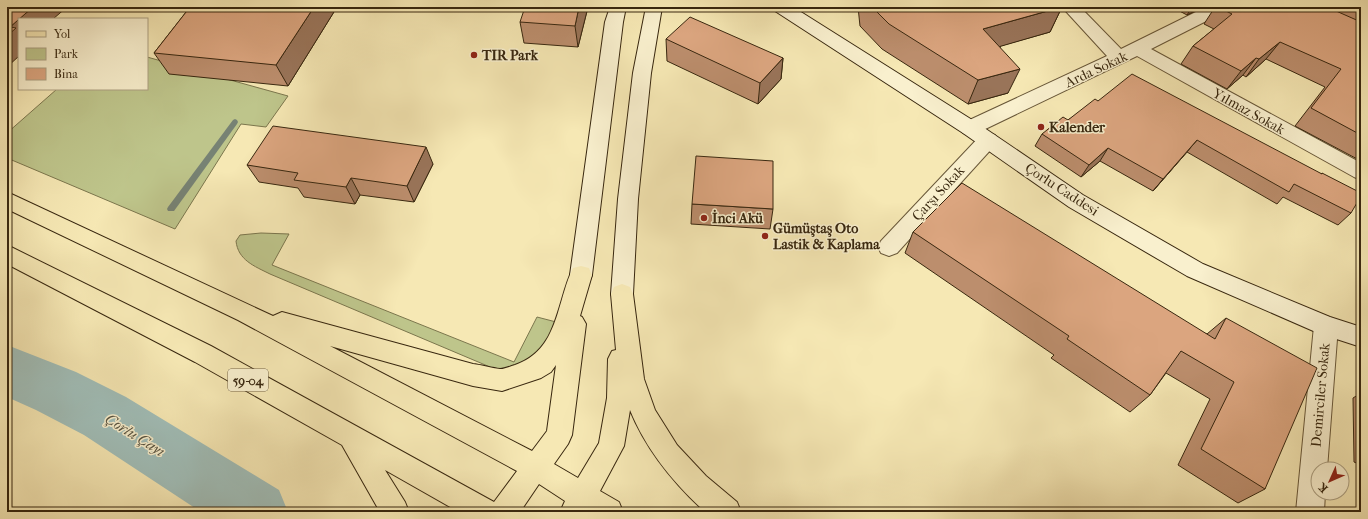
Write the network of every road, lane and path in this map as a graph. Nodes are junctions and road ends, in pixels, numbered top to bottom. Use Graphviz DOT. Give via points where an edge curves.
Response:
graph roads {
  1 [pos="618,7"];
  2 [pos="654,7"];
  3 [pos="781,7"];
  4 [pos="1070,7"];
  5 [pos="1220,7"];
  6 [pos="1137,50"];
  7 [pos="1118,57"];
  8 [pos="970,128"];
  9 [pos="988,140"];
  10 [pos="1361,172"];
  11 [pos="7,200"];
  12 [pos="889,247"];
  13 [pos="7,254"];
  14 [pos="581,275"];
  15 [pos="622,294"];
  16 [pos="246,313"];
  17 [pos="1326,326"];
  18 [pos="1361,337"];
  19 [pos="350,437"];
  20 [pos="535,467"];
  21 [pos="579,504"];
  22 [pos="395,512"];
  23 [pos="485,512"];
  24 [pos="504,512"];
  25 [pos="610,512"];
  26 [pos="728,512"];
  27 [pos="1310,512"];
  1 -- 14 [label="main road"];
  2 -- 15 [label="main road" via="642,73 628,199"];
  3 -- 8 [label="main road, Çorlu Caddesi"];
  4 -- 7 [label="main road"];
  5 -- 6 [label="main road, Arda Sokak"];
  6 -- 7 [label="main road, Arda Sokak"];
  6 -- 10 [label="main road, Yılmaz Sokak"];
  7 -- 8 [label="main road, Arda Sokak"];
  8 -- 9 [label="main road, Çorlu Caddesi"];
  9 -- 12 [label="main road, Çarşı Sokak"];
  9 -- 17 [label="main road, Çorlu Caddesi" via="1076,201 1195,270"];
  11 -- 16 [label="main road"];
  13 -- 19 [label="main road, 59-04 / 59-04" via="202,354"];
  14 -- 16 [label="main road" via="563,333 552,353 532,370 502,380 473,375"];
  14 -- 20 [label="main road" via="559,435"];
  15 -- 21 [label="main road" via="619,398 611,446"];
  15 -- 26 [label="main road" via="632,380 647,421 675,461 708,498"];
  16 -- 20 [label="main road"];
  17 -- 18 [label="main road, Çorlu Caddesi"];
  17 -- 27 [label="main road, Demirciler Sokak"];
  19 -- 22 [label="main road"];
  19 -- 23 [label="main road, 59-04 / 59-04"];
  20 -- 21 [label="main road"];
  20 -- 24 [label="main road"];
  21 -- 25 [label="main road"];
}
